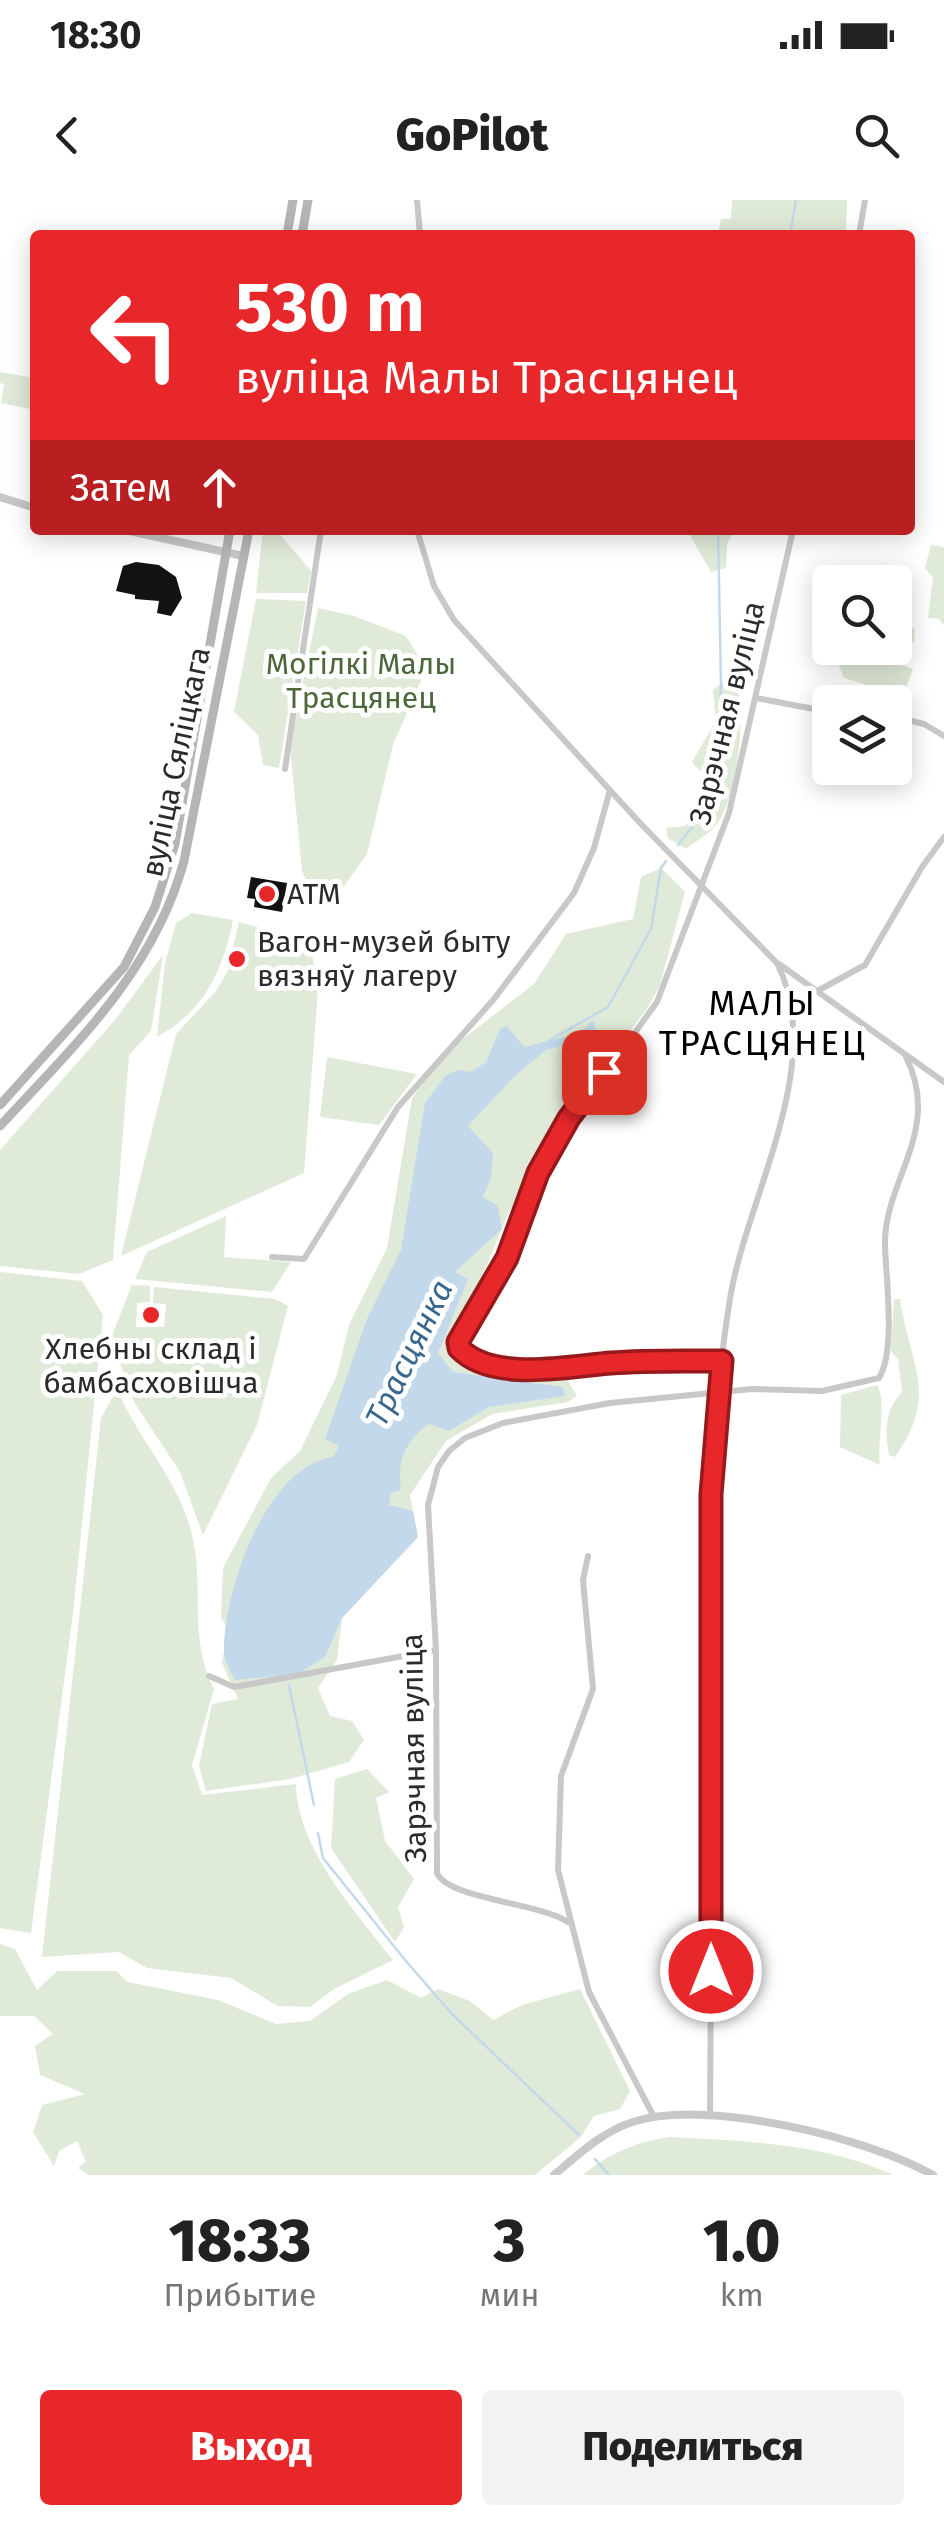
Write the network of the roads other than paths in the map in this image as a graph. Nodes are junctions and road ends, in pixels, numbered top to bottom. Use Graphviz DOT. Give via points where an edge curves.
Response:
graph roads {
  1 [pos="293,200"];
  2 [pos="308,200"];
  3 [pos="418,200"];
  4 [pos="865,200"];
  5 [pos="288,230"];
  6 [pos="303,230"];
  7 [pos="420,230"];
  8 [pos="860,230"];
  9 [pos="0,498"];
  10 [pos="30,507"];
  11 [pos="146,535"];
  12 [pos="229,535"];
  13 [pos="248,535"];
  14 [pos="321,535"];
  15 [pos="419,535"];
  16 [pos="792,535"];
  17 [pos="225,554"];
  18 [pos="243,556"];
  19 [pos="756,698"];
  20 [pos="812,709"];
  21 [pos="912,721"];
  22 [pos="944,736"];
  23 [pos="285,769"];
  24 [pos="610,789"];
  25 [pos="944,838"];
  26 [pos="698,884"];
  27 [pos="778,963"];
  28 [pos="818,990"];
  29 [pos="789,993"];
  30 [pos="906,1057"];
  31 [pos="944,1082"];
  32 [pos="0,1105"];
  33 [pos="0,1126"];
  34 [pos="272,1257"];
  35 [pos="722,1361"];
  36 [pos="718,1394"];
  37 [pos="588,1556"];
  38 [pos="436,1650"];
  39 [pos="208,1676"];
  40 [pos="568,1922"];
  41 [pos="654,2116"];
  42 [pos="710,2117"];
  43 [pos="930,2173"];
  44 [pos="554,2175"];
  1 -- 5 [label="main road"];
  2 -- 6 [label="main road"];
  3 -- 7 [label="street"];
  4 -- 8 [label="street"];
  9 -- 10 [label="street"];
  11 -- 17 [label="street"];
  12 -- 17 [label="main road, вуліца Сяліцкага"];
  13 -- 18 [label="main road, вуліца Сяліцкага"];
  14 -- 23 [label="street"];
  15 -- 24 [label="street" via="434,586 454,620"];
  16 -- 19 [label="street, Зарэчная вуліца"];
  17 -- 18 [label="street"];
  17 -- 32 [label="main road, вуліца Сяліцкага" via="175,844 155,907 124,967"];
  18 -- 33 [label="main road, вуліца Сяліцкага" via="168,914 109,1007"];
  19 -- 20 [label="street"];
  19 -- 26 [label="street, Зарэчная вуліца" via="729,813"];
  21 -- 22 [label="street"];
  24 -- 26 [label="street"];
  24 -- 34 [label="street" via="574,893 494,1000 398,1107 304,1259"];
  25 -- 28 [label="street" via="865,966"];
  26 -- 27 [label="street"];
  26 -- 35 [label="street, Зарэчная вуліца" via="652,1012 569,1118 538,1173 507,1258 458,1342 473,1358 545,1372 608,1363"];
  27 -- 28 [label="street"];
  27 -- 29 [label="street"];
  28 -- 29 [label="street" via="804,986"];
  28 -- 30 [label="street"];
  29 -- 35 [label="street" via="786,1104 740,1249"];
  30 -- 31 [label="street"];
  30 -- 36 [label="street, Зарэчная вуліца" via="914,1078 916,1130 885,1234 882,1374 822,1391"];
  35 -- 36 [label="street"];
  36 -- 38 [label="street, Зарэчная вуліца" via="610,1402 480,1430 456,1444 442,1459 428,1505"];
  36 -- 42 [label="street" via="711,1524"];
  37 -- 40 [label="street" via="583,1580 593,1689 560,1776 556,1856"];
  38 -- 39 [label="street" via="234,1687"];
  38 -- 40 [label="street, Зарэчная вуліца" via="441,1882"];
  40 -- 41 [label="street" via="589,1992"];
  41 -- 42 [label="street"];
  41 -- 44 [label="street" via="614,2129"];
  42 -- 43 [label="street" via="854,2141"];
}
